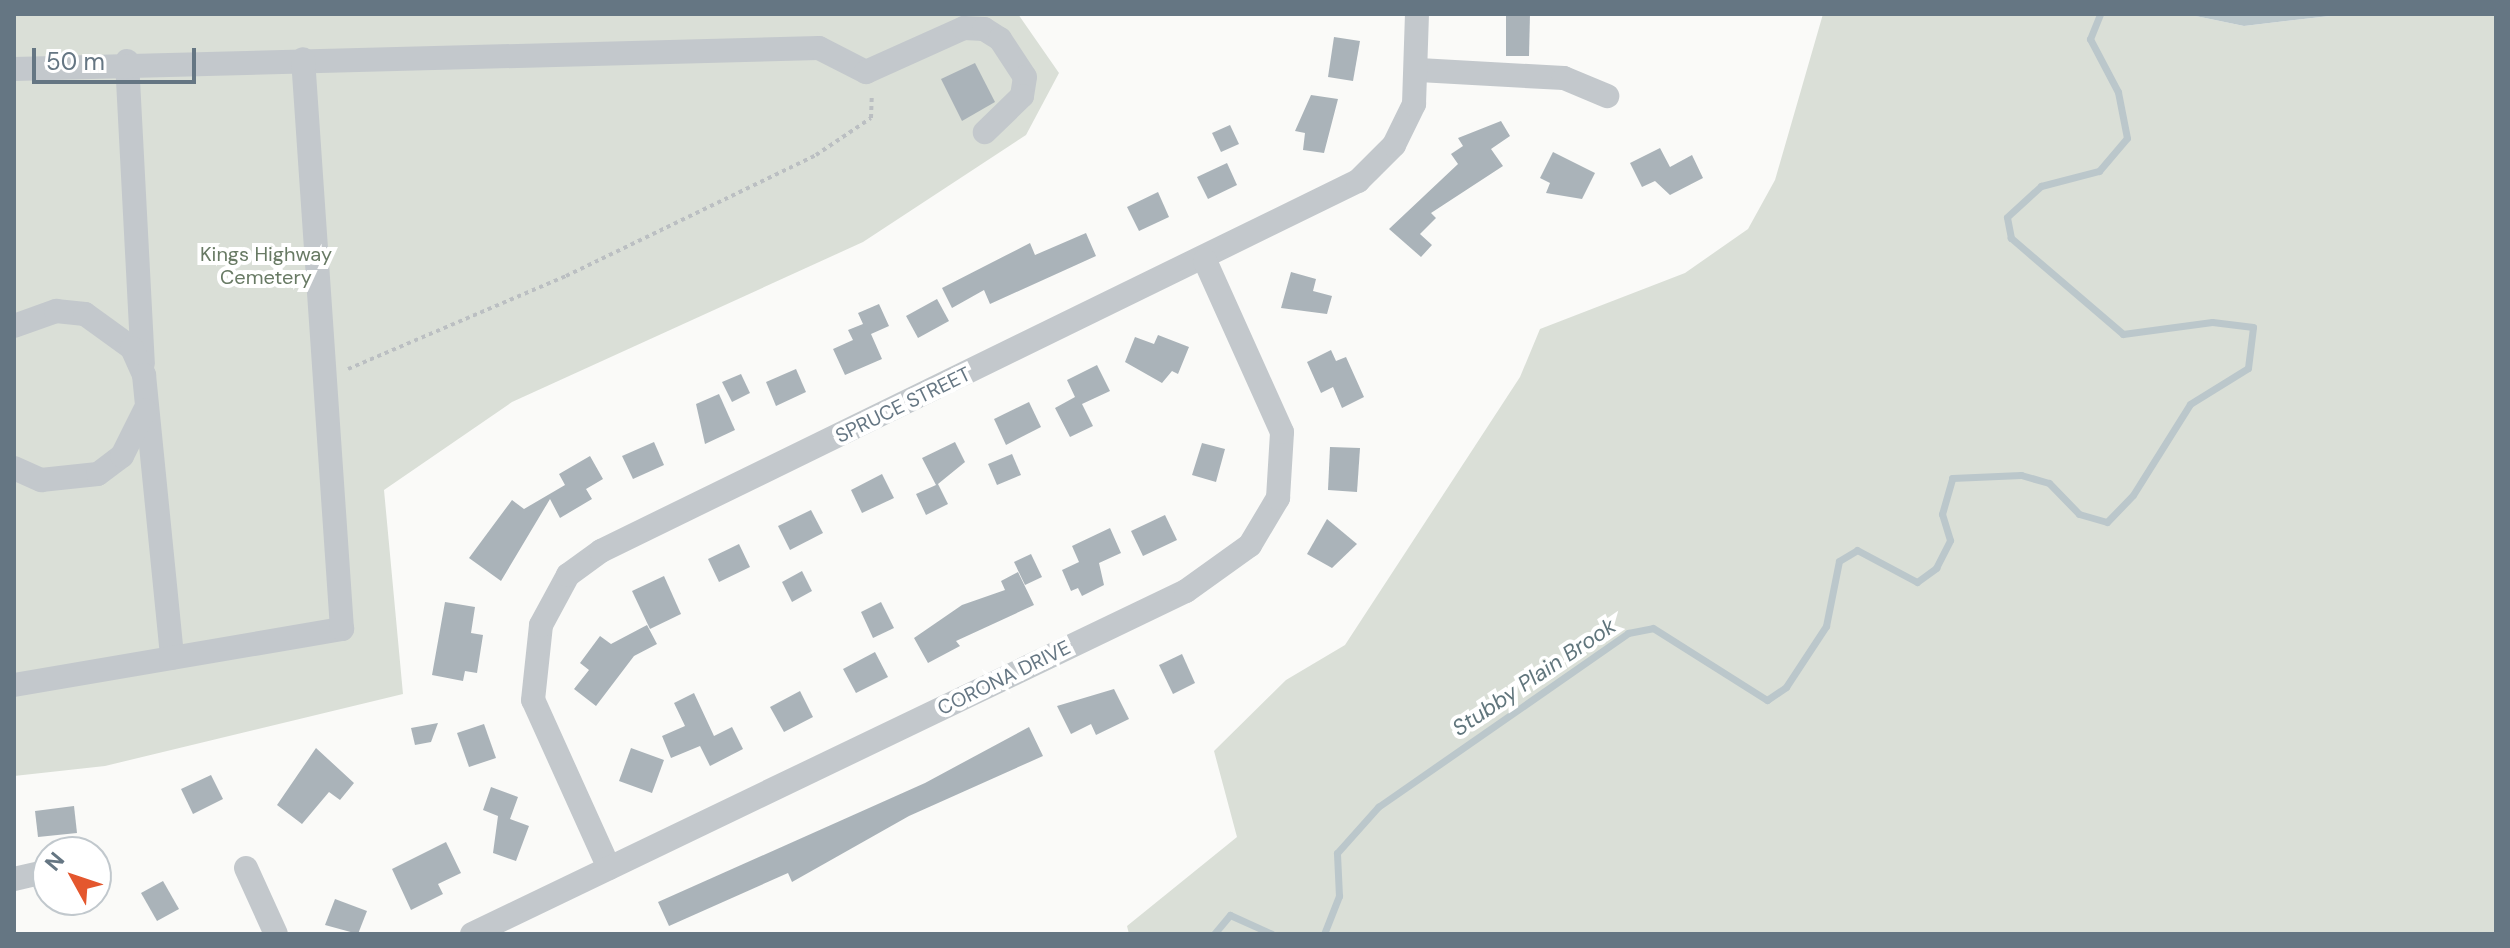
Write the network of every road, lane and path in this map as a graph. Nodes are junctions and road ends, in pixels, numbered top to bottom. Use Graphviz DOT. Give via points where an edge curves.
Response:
graph roads {
  1 [pos="1417,14"];
  2 [pos="303,59"];
  3 [pos="127,61"];
  4 [pos="14,69"];
  5 [pos="1419,70"];
  6 [pos="866,72"];
  7 [pos="1607,96"];
  8 [pos="985,132"];
  9 [pos="1205,261"];
  10 [pos="14,326"];
  11 [pos="322,374"];
  12 [pos="144,375"];
  13 [pos="146,404"];
  14 [pos="14,468"];
  15 [pos="172,658"];
  16 [pos="14,685"];
  17 [pos="246,868"];
  18 [pos="609,868"];
  19 [pos="276,934"];
  20 [pos="472,934"];
  1 -- 5 [label="street, SPRUCE STREET"];
  2 -- 3 [label="street"];
  2 -- 6 [label="street" via="819,48"];
  2 -- 11 [label="street"];
  3 -- 4 [label="street"];
  3 -- 12 [label="street"];
  5 -- 7 [label="street" via="1564,78"];
  5 -- 9 [label="street, SPRUCE STREET" via="1407,123 1371,171"];
  6 -- 8 [label="street" via="964,28 984,29 1000,39 1025,77 1022,96"];
  6 -- 11 [label="path" via="871,118 854,134 387,357"];
  9 -- 18 [label="street, CORONA DRIVE" via="1282,432 1278,498 1250,545 1186,591"];
  9 -- 18 [label="street, SPRUCE STREET" via="601,551 568,575 541,625 533,700"];
  10 -- 12 [label="street" via="56,311 85,314 122,338"];
  11 -- 15 [label="street" via="342,629"];
  12 -- 13 [label="street"];
  13 -- 14 [label="street" via="122,456 98,474 41,480"];
  13 -- 15 [label="street"];
  15 -- 16 [label="street"];
  17 -- 19 [label="street"];
  18 -- 20 [label="street, CORONA DRIVE"];
}
